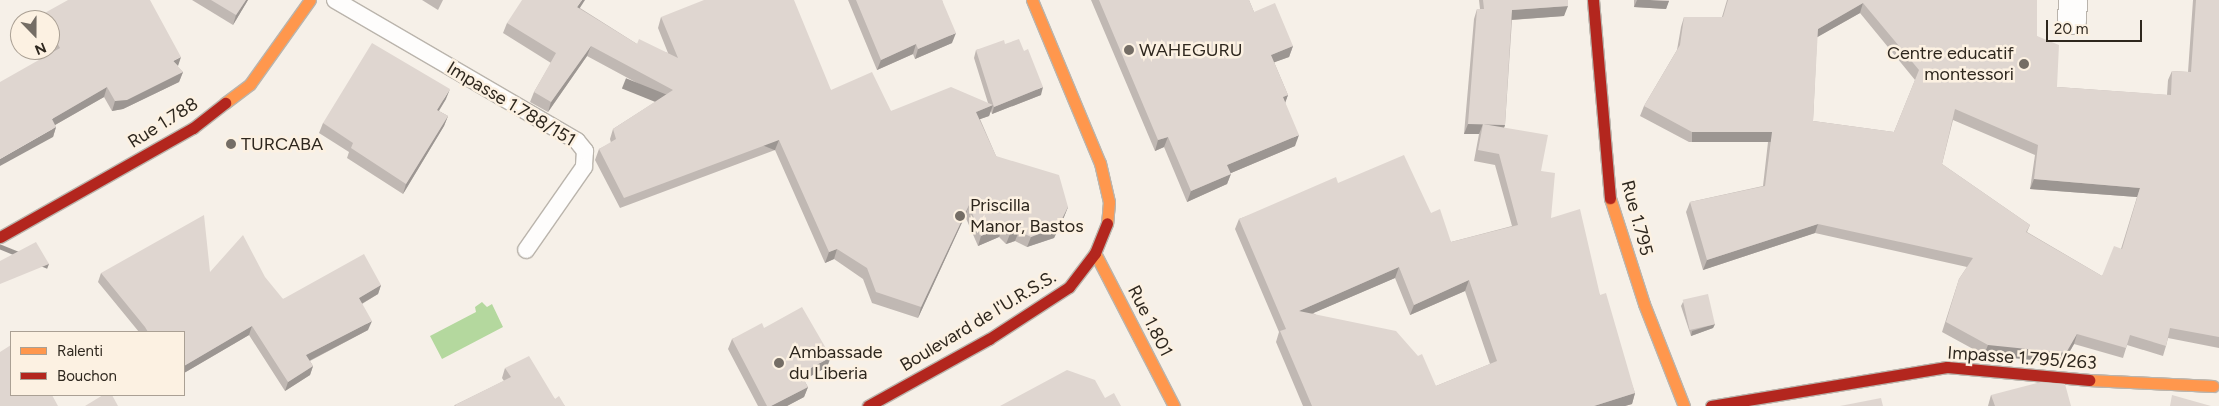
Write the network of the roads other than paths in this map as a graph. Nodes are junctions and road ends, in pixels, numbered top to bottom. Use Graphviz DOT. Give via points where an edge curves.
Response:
graph roads {
  1 [pos="310,0"];
  2 [pos="335,0"];
  3 [pos="1032,0"];
  4 [pos="1593,0"];
  5 [pos="0,237"];
  6 [pos="526,250"];
  7 [pos="1095,253"];
  8 [pos="2213,386"];
  9 [pos="868,406"];
  10 [pos="1174,406"];
  11 [pos="1684,406"];
  12 [pos="1711,406"];
  1 -- 5 [label="street, Rue 1.788" via="250,84 193,128"];
  2 -- 6 [label="lane, Impasse 1.788/151" via="577,141 585,151 584,167"];
  3 -- 7 [label="street, Boulevard de l'U.R.S.S." via="1100,163 1109,202 1107,225"];
  4 -- 11 [label="street, Rue 1.795" via="1610,197 1644,304"];
  7 -- 9 [label="street, Boulevard de l'U.R.S.S." via="1069,286 989,338"];
  7 -- 10 [label="street, Rue 1.801"];
  8 -- 12 [label="street, Impasse 1.795/263" via="2080,380 1947,367 1826,390"];
}
